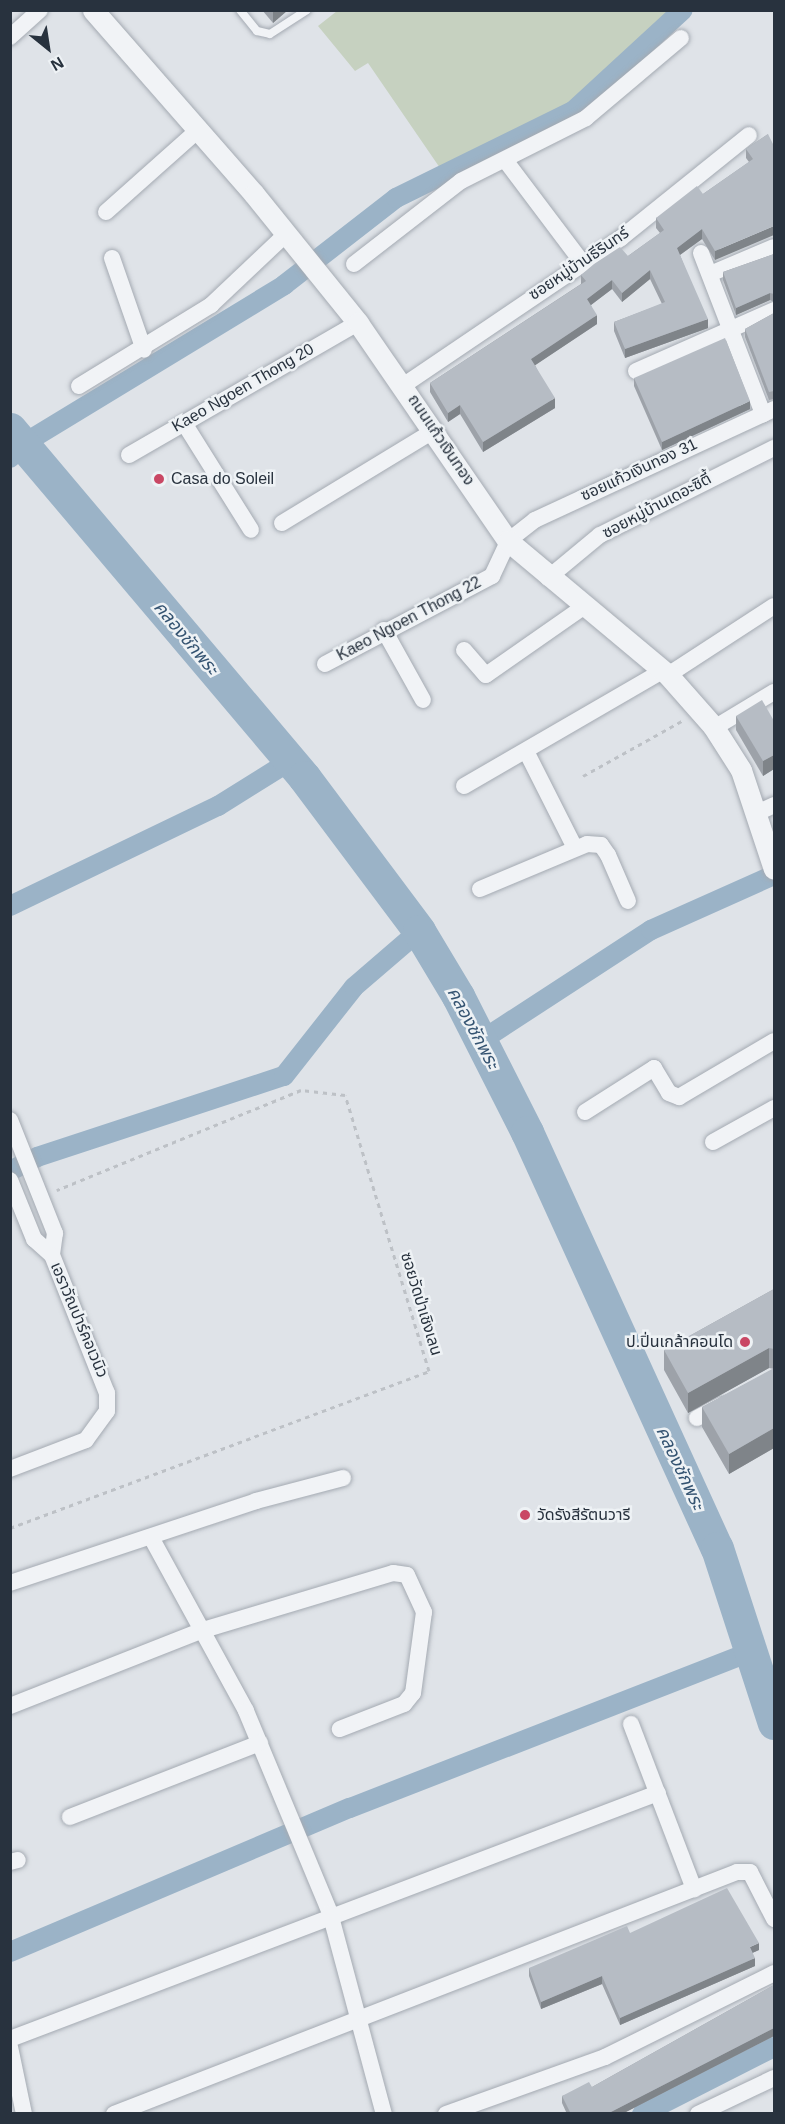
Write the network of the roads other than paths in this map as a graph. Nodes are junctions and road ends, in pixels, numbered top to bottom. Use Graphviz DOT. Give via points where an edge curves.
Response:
graph roads {
  1 [pos="40,10"];
  2 [pos="240,10"];
  3 [pos="307,10"];
  4 [pos="98,12"];
  5 [pos="10,37"];
  6 [pos="681,38"];
  7 [pos="198,130"];
  8 [pos="749,135"];
  9 [pos="505,160"];
  10 [pos="106,212"];
  11 [pos="291,240"];
  12 [pos="774,247"];
  13 [pos="701,253"];
  14 [pos="112,258"];
  15 [pos="581,261"];
  16 [pos="354,264"];
  17 [pos="710,274"];
  18 [pos="774,310"];
  19 [pos="358,323"];
  20 [pos="730,330"];
  21 [pos="144,350"];
  22 [pos="636,370"];
  23 [pos="404,385"];
  24 [pos="79,386"];
  25 [pos="769,411"];
  26 [pos="184,423"];
  27 [pos="435,430"];
  28 [pos="774,448"];
  29 [pos="129,455"];
  30 [pos="282,523"];
  31 [pos="251,530"];
  32 [pos="508,541"];
  33 [pos="548,578"];
  34 [pos="774,606"];
  35 [pos="582,608"];
  36 [pos="384,630"];
  37 [pos="464,650"];
  38 [pos="325,664"];
  39 [pos="665,673"];
  40 [pos="774,692"];
  41 [pos="423,700"];
  42 [pos="714,729"];
  43 [pos="526,751"];
  44 [pos="465,786"];
  45 [pos="766,809"];
  46 [pos="574,846"];
  47 [pos="773,866"];
  48 [pos="480,889"];
  49 [pos="628,901"];
  50 [pos="774,1041"];
  51 [pos="774,1108"];
  52 [pos="585,1112"];
  53 [pos="10,1120"];
  54 [pos="713,1142"];
  55 [pos="10,1180"];
  56 [pos="52,1255"];
  57 [pos="736,1397"];
  58 [pos="697,1418"];
  59 [pos="10,1469"];
  60 [pos="343,1478"];
  61 [pos="152,1539"];
  62 [pos="10,1583"];
  63 [pos="200,1631"];
  64 [pos="10,1706"];
  65 [pos="631,1724"];
  66 [pos="340,1729"];
  67 [pos="260,1743"];
  68 [pos="658,1793"];
  69 [pos="70,1817"];
  70 [pos="694,1889"];
  71 [pos="330,1913"];
  72 [pos="774,1919"];
  73 [pos="774,1973"];
  74 [pos="357,2021"];
  75 [pos="10,2038"];
  76 [pos="10,2047"];
  77 [pos="774,2078"];
  78 [pos="24,2114"];
  79 [pos="114,2114"];
  80 [pos="384,2114"];
  81 [pos="446,2114"];
  82 [pos="698,2114"];
  1 -- 5 [label="street"];
  2 -- 3 [label="lane" via="257,31 270,34"];
  4 -- 7 [label="street, ถนนแก้วเงินทอง"];
  6 -- 9 [label="street" via="586,118"];
  7 -- 10 [label="street"];
  7 -- 11 [label="street, ถนนแก้วเงินทอง"];
  8 -- 15 [label="street, ซอยหมู่บ้านธีรินทร์" via="621,237"];
  9 -- 15 [label="street"];
  9 -- 16 [label="street" via="419,209"];
  11 -- 19 [label="street, ถนนแก้วเงินทอง"];
  11 -- 21 [label="street" via="211,305"];
  12 -- 17 [label="street"];
  13 -- 17 [label="street"];
  14 -- 21 [label="street"];
  15 -- 23 [label="street, ซอยหมู่บ้านธีรินทร์"];
  17 -- 20 [label="street"];
  18 -- 20 [label="street"];
  19 -- 23 [label="street, ถนนแก้วเงินทอง"];
  19 -- 26 [label="street, Kaeo Ngoen Thong 20"];
  20 -- 22 [label="street"];
  20 -- 25 [label="street"];
  21 -- 24 [label="street"];
  23 -- 27 [label="street, ถนนแก้วเงินทอง"];
  25 -- 32 [label="street, ซอยแก้วเงินทอง 31" via="556,509"];
  26 -- 29 [label="street, Kaeo Ngoen Thong 20"];
  26 -- 31 [label="street"];
  27 -- 30 [label="street"];
  27 -- 32 [label="street, ถนนแก้วเงินทอง"];
  28 -- 33 [label="street, ซอยหมู่บ้านเดอะซิตี้" via="600,535"];
  32 -- 33 [label="street, ถนนแก้วเงินทอง"];
  32 -- 36 [label="street, Kaeo Ngoen Thong 22" via="492,576"];
  33 -- 35 [label="street, ถนนแก้วเงินทอง"];
  34 -- 39 [label="street"];
  35 -- 37 [label="street" via="486,675"];
  35 -- 39 [label="street, ถนนแก้วเงินทอง"];
  36 -- 38 [label="street, Kaeo Ngoen Thong 22"];
  36 -- 41 [label="street"];
  39 -- 42 [label="street, ถนนแก้วเงินทอง"];
  39 -- 43 [label="street"];
  40 -- 42 [label="street"];
  42 -- 45 [label="street, ถนนแก้วเงินทอง"];
  43 -- 44 [label="street"];
  43 -- 46 [label="street"];
  45 -- 47 [label="street, ถนนแก้วเงินทอง"];
  46 -- 48 [label="street"];
  46 -- 49 [label="street" via="601,845"];
  50 -- 52 [label="street" via="679,1097 669,1093 654,1068"];
  51 -- 54 [label="street"];
  53 -- 56 [label="street, เอราวัณปาร์คอเวนิว" via="55,1233"];
  55 -- 56 [label="street, เอราวัณปาร์คอเวนิว" via="34,1239"];
  56 -- 59 [label="street, เอราวัณปาร์คอเวนิว" via="105,1379 106,1411 86,1440"];
  57 -- 58 [label="street"];
  60 -- 61 [label="street" via="256,1501"];
  61 -- 62 [label="street"];
  61 -- 63 [label="street"];
  63 -- 64 [label="street"];
  63 -- 66 [label="street" via="393,1573 407,1575 424,1612 413,1693 404,1704"];
  63 -- 67 [label="street"];
  65 -- 68 [label="street"];
  67 -- 69 [label="street"];
  67 -- 71 [label="street"];
  68 -- 70 [label="street"];
  68 -- 71 [label="street"];
  70 -- 72 [label="street" via="750,1872"];
  70 -- 74 [label="street"];
  71 -- 74 [label="street"];
  71 -- 75 [label="street"];
  73 -- 81 [label="street" via="605,2057"];
  74 -- 79 [label="street"];
  74 -- 80 [label="street"];
  76 -- 78 [label="street"];
  77 -- 82 [label="street"];
}
